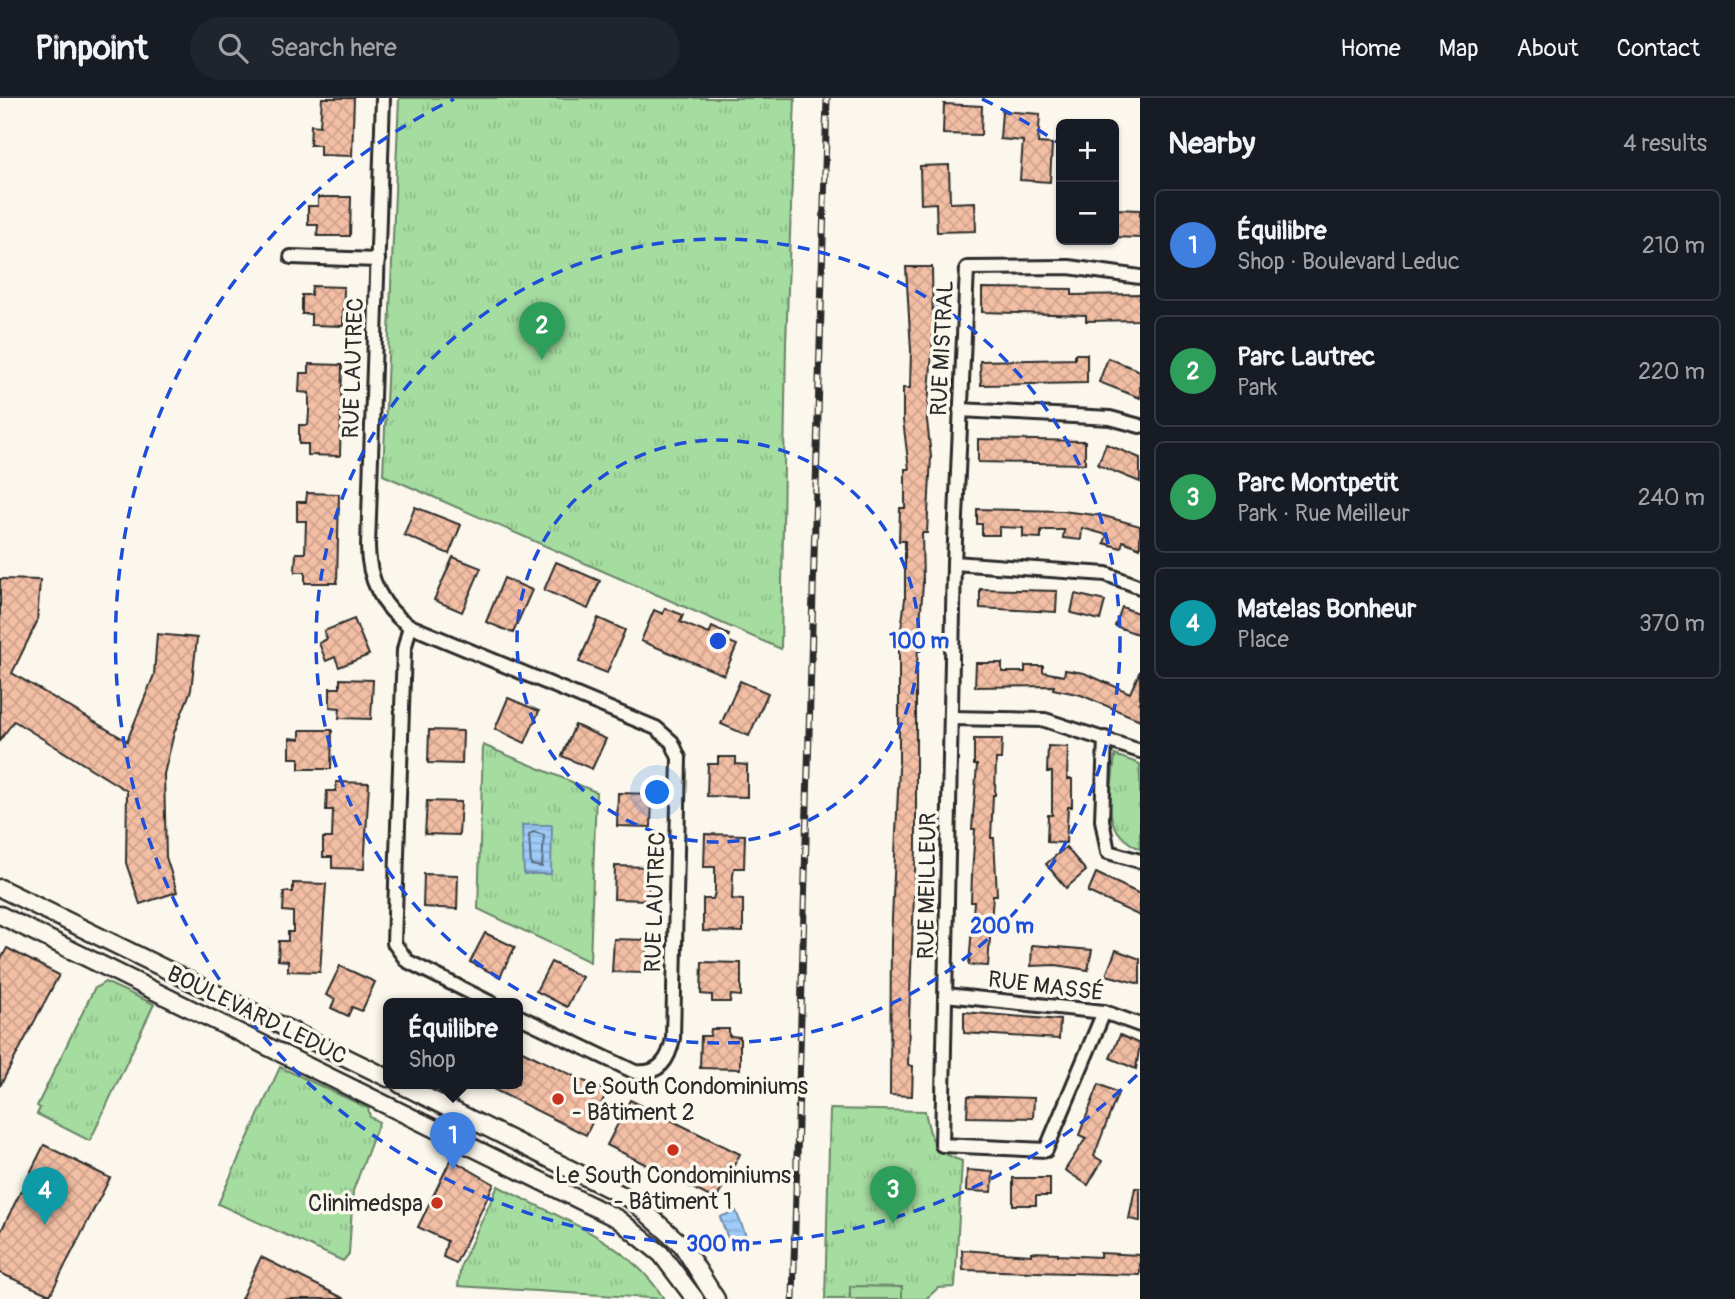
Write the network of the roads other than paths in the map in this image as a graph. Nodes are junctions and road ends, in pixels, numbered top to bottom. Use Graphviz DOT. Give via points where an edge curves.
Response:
graph roads {
  1 [pos="383,98"];
  2 [pos="291,257"];
  3 [pos="378,260"];
  4 [pos="1140,277"];
  5 [pos="960,410"];
  6 [pos="1140,426"];
  7 [pos="954,562"];
  8 [pos="1140,587"];
  9 [pos="410,626"];
  10 [pos="951,718"];
  11 [pos="1105,738"];
  12 [pos="1140,751"];
  13 [pos="1140,861"];
  14 [pos="0,888"];
  15 [pos="0,915"];
  16 [pos="946,995"];
  17 [pos="481,998"];
  18 [pos="1104,1012"];
  19 [pos="523,1018"];
  20 [pos="1140,1024"];
  21 [pos="383,1076"];
  22 [pos="410,1089"];
  23 [pos="695,1299"];
  24 [pos="716,1299"];
  1 -- 3 [label="street, RUE LAUTREC"];
  2 -- 3 [label="street"];
  3 -- 9 [label="street, RUE LAUTREC" via="369,560 378,591"];
  4 -- 5 [label="street, RUE MISTRAL" via="1069,267 967,268"];
  5 -- 6 [label="street" via="1110,418"];
  5 -- 7 [label="street, RUE MISTRAL"];
  7 -- 8 [label="street" via="1106,574"];
  7 -- 10 [label="street, RUE MEILLEUR"];
  9 -- 17 [label="street" via="404,650 394,943 407,961"];
  9 -- 19 [label="street, RUE LAUTREC" via="656,728 678,752 673,1038 667,1060 654,1070 635,1072"];
  10 -- 11 [label="street" via="1045,720"];
  10 -- 16 [label="street, RUE MEILLEUR"];
  11 -- 12 [label="street"];
  11 -- 13 [label="street" via="1102,820 1108,852"];
  14 -- 21 [label="street, BOULEVARD LEDUC"];
  15 -- 23 [label="street, BOULEVARD LEDUC" via="606,1212 653,1246"];
  16 -- 18 [label="street, RUE MASSÉ"];
  16 -- 18 [label="street, RUE MEILLEUR" via="942,1145 1046,1150"];
  18 -- 20 [label="street, RUE MASSÉ"];
  22 -- 24 [label="street" via="632,1200 682,1245"];
}
